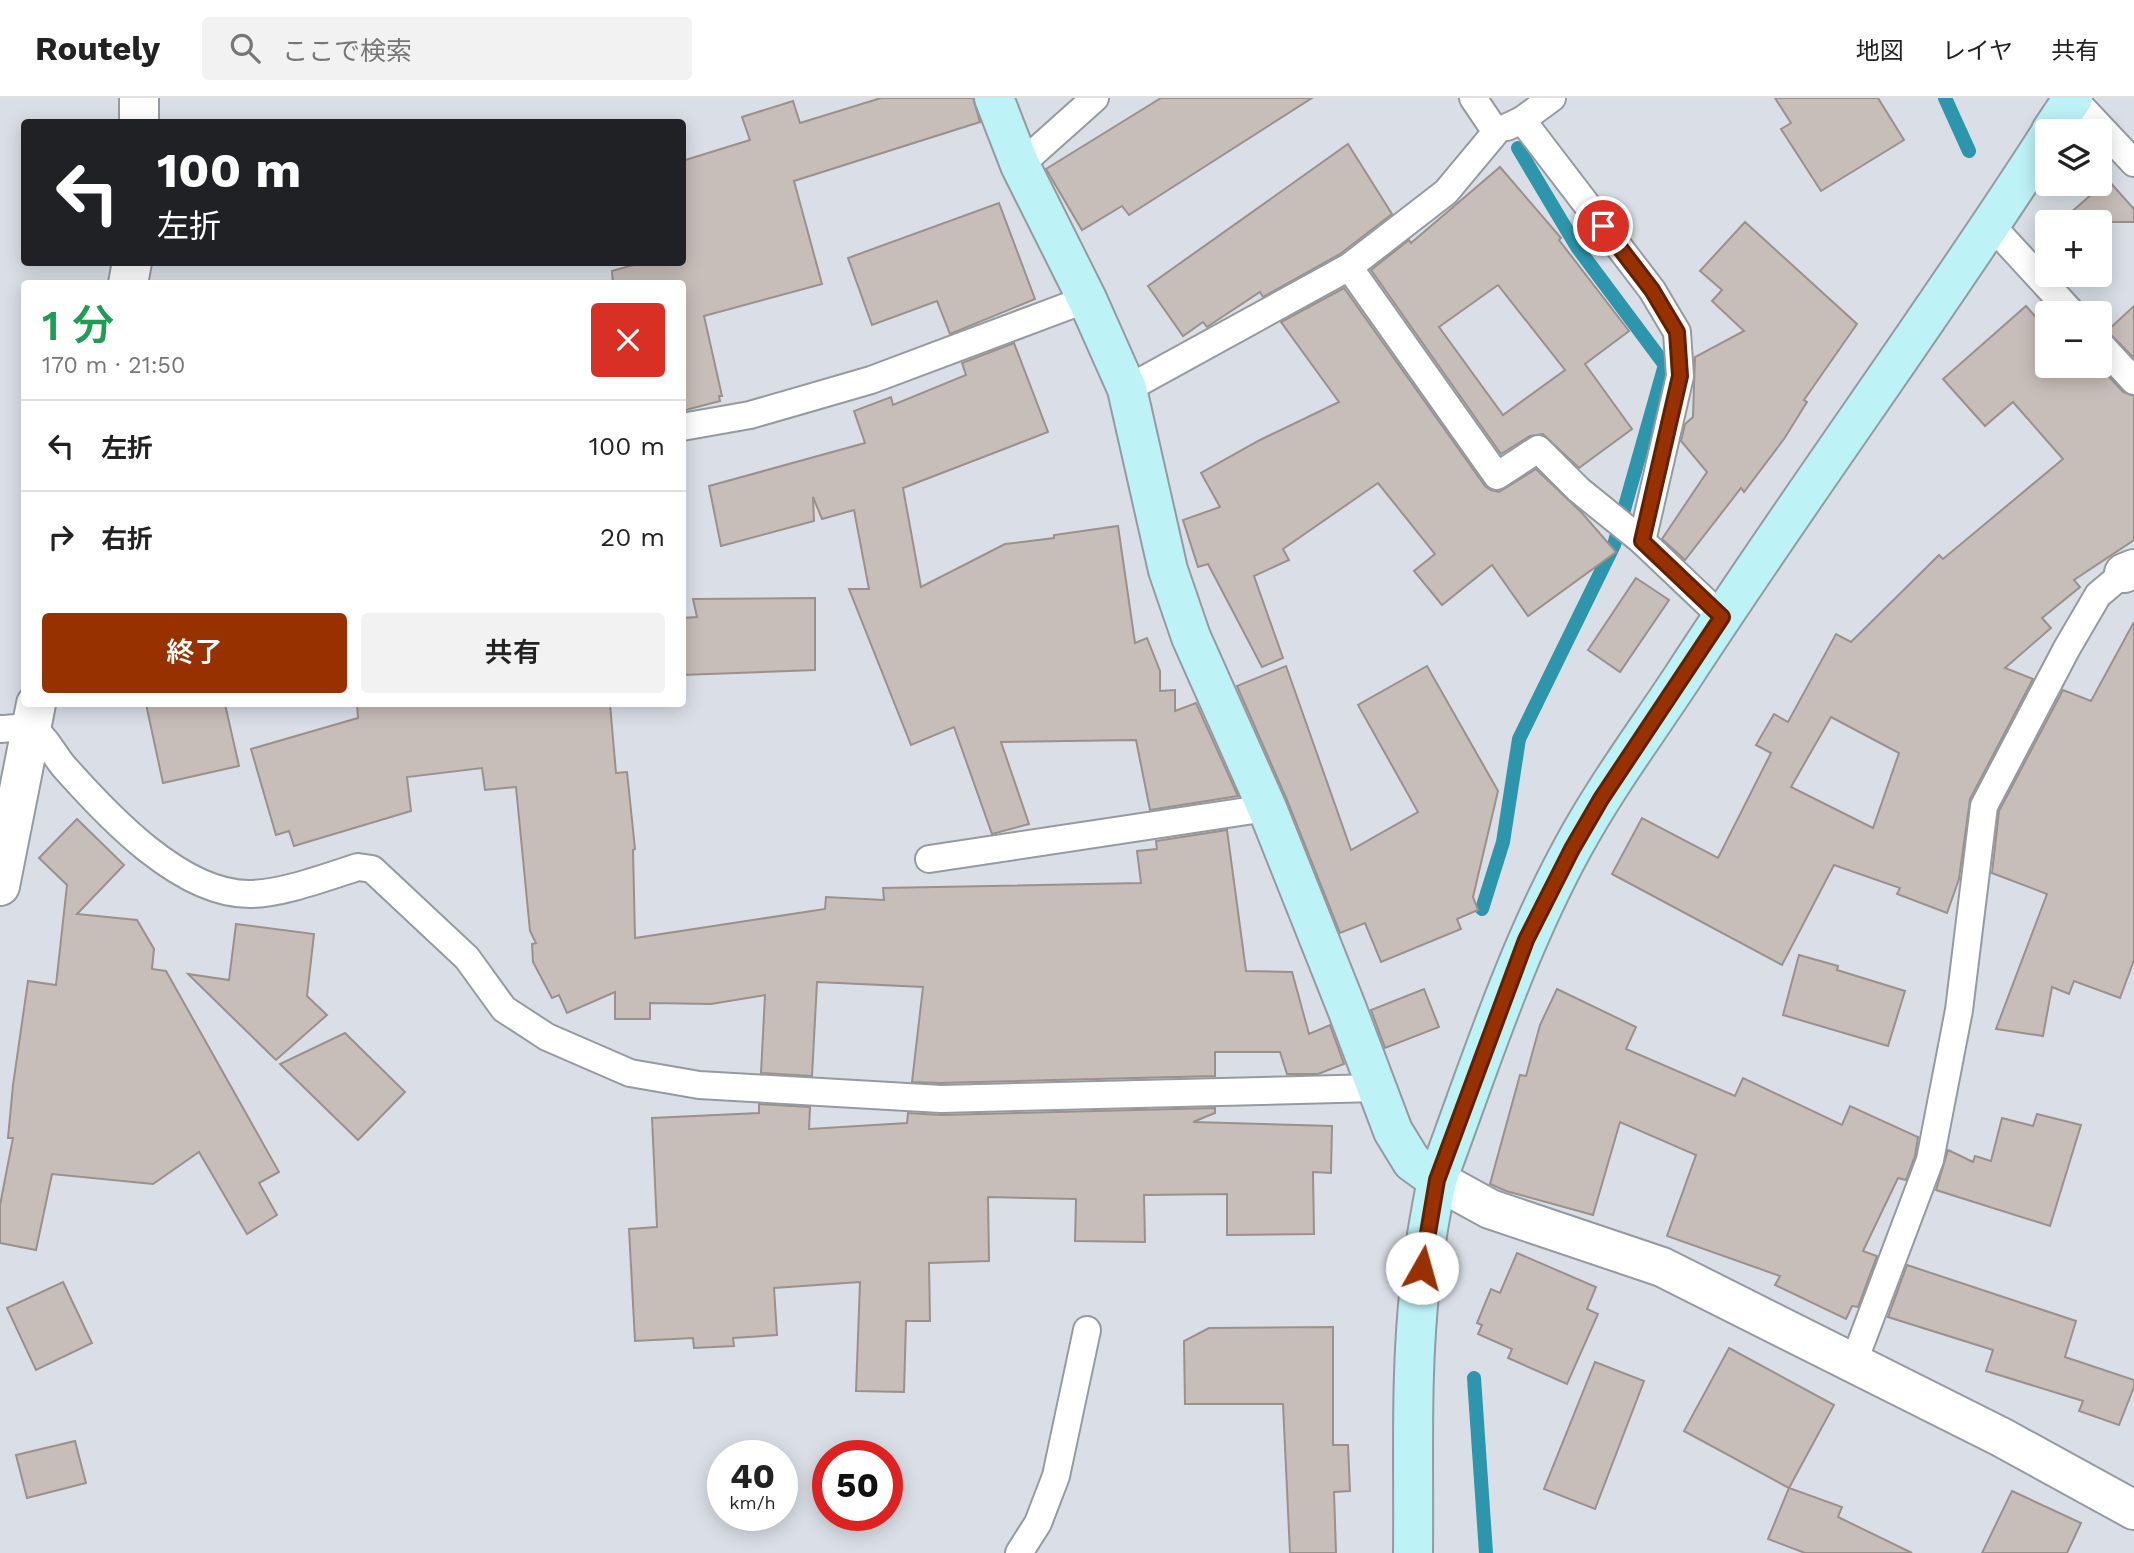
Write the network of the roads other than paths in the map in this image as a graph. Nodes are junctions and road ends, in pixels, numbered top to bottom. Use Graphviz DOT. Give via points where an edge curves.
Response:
graph roads {
  1 [pos="139,98"];
  2 [pos="994,98"];
  3 [pos="1095,98"];
  4 [pos="1473,98"];
  5 [pos="1552,98"];
  6 [pos="2073,98"];
  7 [pos="139,119"];
  8 [pos="2059,119"];
  9 [pos="1522,120"];
  10 [pos="1496,132"];
  11 [pos="2035,157"];
  12 [pos="2134,163"];
  13 [pos="1020,165"];
  14 [pos="1992,225"];
  15 [pos="1349,267"];
  16 [pos="1087,299"];
  17 [pos="2061,301"];
  18 [pos="2112,357"];
  19 [pos="2134,381"];
  20 [pos="1127,389"];
  21 [pos="686,426"];
  22 [pos="1638,538"];
  23 [pos="2129,571"];
  24 [pos="1722,617"];
  25 [pos="22,720"];
  26 [pos="1267,808"];
  27 [pos="929,859"];
  28 [pos="0,886"];
  29 [pos="1376,1088"];
  30 [pos="1437,1180"];
  31 [pos="1087,1330"];
  32 [pos="1853,1364"];
  33 [pos="2134,1510"];
  34 [pos="1019,1553"];
  35 [pos="1413,1553"];
  1 -- 7 [label="street"];
  2 -- 13 [label="main road"];
  3 -- 13 [label="lane"];
  4 -- 10 [label="lane"];
  5 -- 9 [label="lane"];
  6 -- 8 [label="main road"];
  6 -- 12 [label="lane"];
  9 -- 10 [label="lane"];
  9 -- 22 [label="lane" via="1652,290 1677,332 1680,376"];
  10 -- 15 [label="lane" via="1446,192"];
  11 -- 14 [label="main road"];
  13 -- 16 [label="main road"];
  14 -- 17 [label="lane"];
  14 -- 24 [label="main road"];
  15 -- 20 [label="lane"];
  15 -- 22 [label="lane" via="1497,476 1538,449"];
  16 -- 20 [label="main road"];
  16 -- 21 [label="lane" via="871,380 750,415"];
  18 -- 19 [label="lane"];
  20 -- 26 [label="main road" via="1172,581 1191,637"];
  22 -- 24 [label="lane"];
  23 -- 32 [label="lane" via="2098,595 1984,806 1959,1010 1930,1160"];
  24 -- 30 [label="main road" via="1572,849 1526,940"];
  25 -- 28 [label="street"];
  25 -- 29 [label="lane" via="120,825 187,876 219,890 249,894 358,867 372,869 467,958 504,1009 547,1037 630,1073 699,1085 941,1099"];
  26 -- 27 [label="lane"];
  26 -- 29 [label="main road"];
  29 -- 30 [label="main road" via="1393,1131 1412,1162"];
  30 -- 32 [label="street" via="1490,1209 1662,1267"];
  30 -- 35 [label="main road" via="1419,1288"];
  31 -- 34 [label="lane" via="1056,1476 1038,1523"];
  32 -- 33 [label="street"];
}
